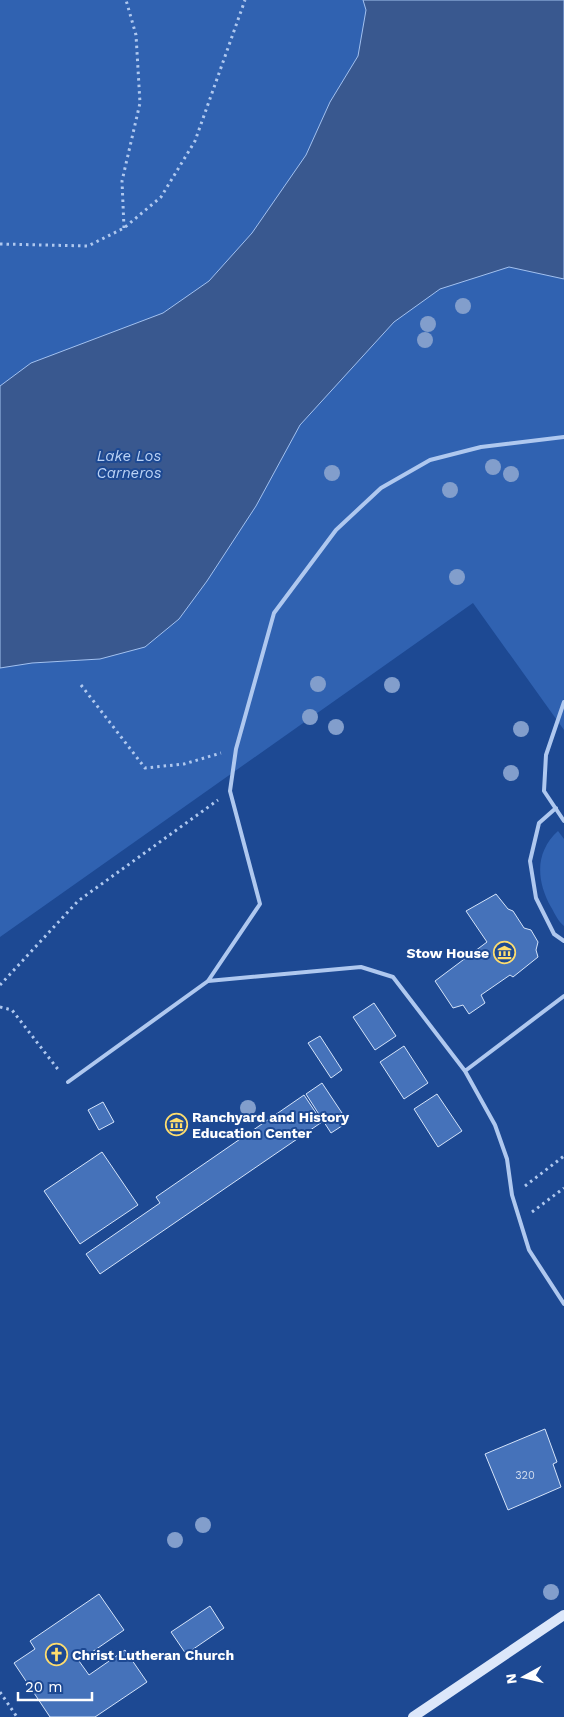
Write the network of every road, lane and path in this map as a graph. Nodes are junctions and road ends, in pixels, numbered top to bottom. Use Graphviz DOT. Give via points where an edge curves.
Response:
graph roads {
  1 [pos="126,0"];
  2 [pos="245,0"];
  3 [pos="124,228"];
  4 [pos="0,244"];
  5 [pos="564,437"];
  6 [pos="81,685"];
  7 [pos="564,702"];
  8 [pos="236,749"];
  9 [pos="230,791"];
  10 [pos="556,808"];
  11 [pos="564,821"];
  12 [pos="564,941"];
  13 [pos="208,981"];
  14 [pos="0,985"];
  15 [pos="564,996"];
  16 [pos="0,1007"];
  17 [pos="465,1071"];
  18 [pos="68,1082"];
  19 [pos="564,1156"];
  20 [pos="564,1188"];
  21 [pos="512,1196"];
  22 [pos="520,1222"];
  23 [pos="564,1304"];
  24 [pos="564,1615"];
  25 [pos="0,1692"];
  26 [pos="16,1717"];
  27 [pos="413,1717"];
  1 -- 3 [label="path" via="136,35 140,103 122,181"];
  2 -- 3 [label="path" via="195,141 162,197"];
  3 -- 4 [label="path" via="88,246"];
  5 -- 8 [label="lane" via="481,447 430,460 381,488 336,530 274,613"];
  6 -- 8 [label="path" via="145,768 184,764"];
  7 -- 10 [label="lane" via="546,755 544,791"];
  8 -- 9 [label="lane"];
  9 -- 13 [label="lane" via="260,904"];
  9 -- 14 [label="path" via="78,901"];
  10 -- 11 [label="lane"];
  10 -- 12 [label="lane" via="539,823 530,861 536,898 554,934"];
  13 -- 17 [label="lane" via="361,967 393,977"];
  13 -- 18 [label="lane"];
  15 -- 17 [label="lane"];
  16 -- 18 [label="path" via="12,1010"];
  17 -- 21 [label="lane" via="495,1124 506,1159"];
  19 -- 21 [label="path"];
  20 -- 22 [label="path"];
  21 -- 22 [label="lane"];
  22 -- 23 [label="lane" via="529,1250"];
  24 -- 27 [label="main road"];
  25 -- 26 [label="path"];
}
